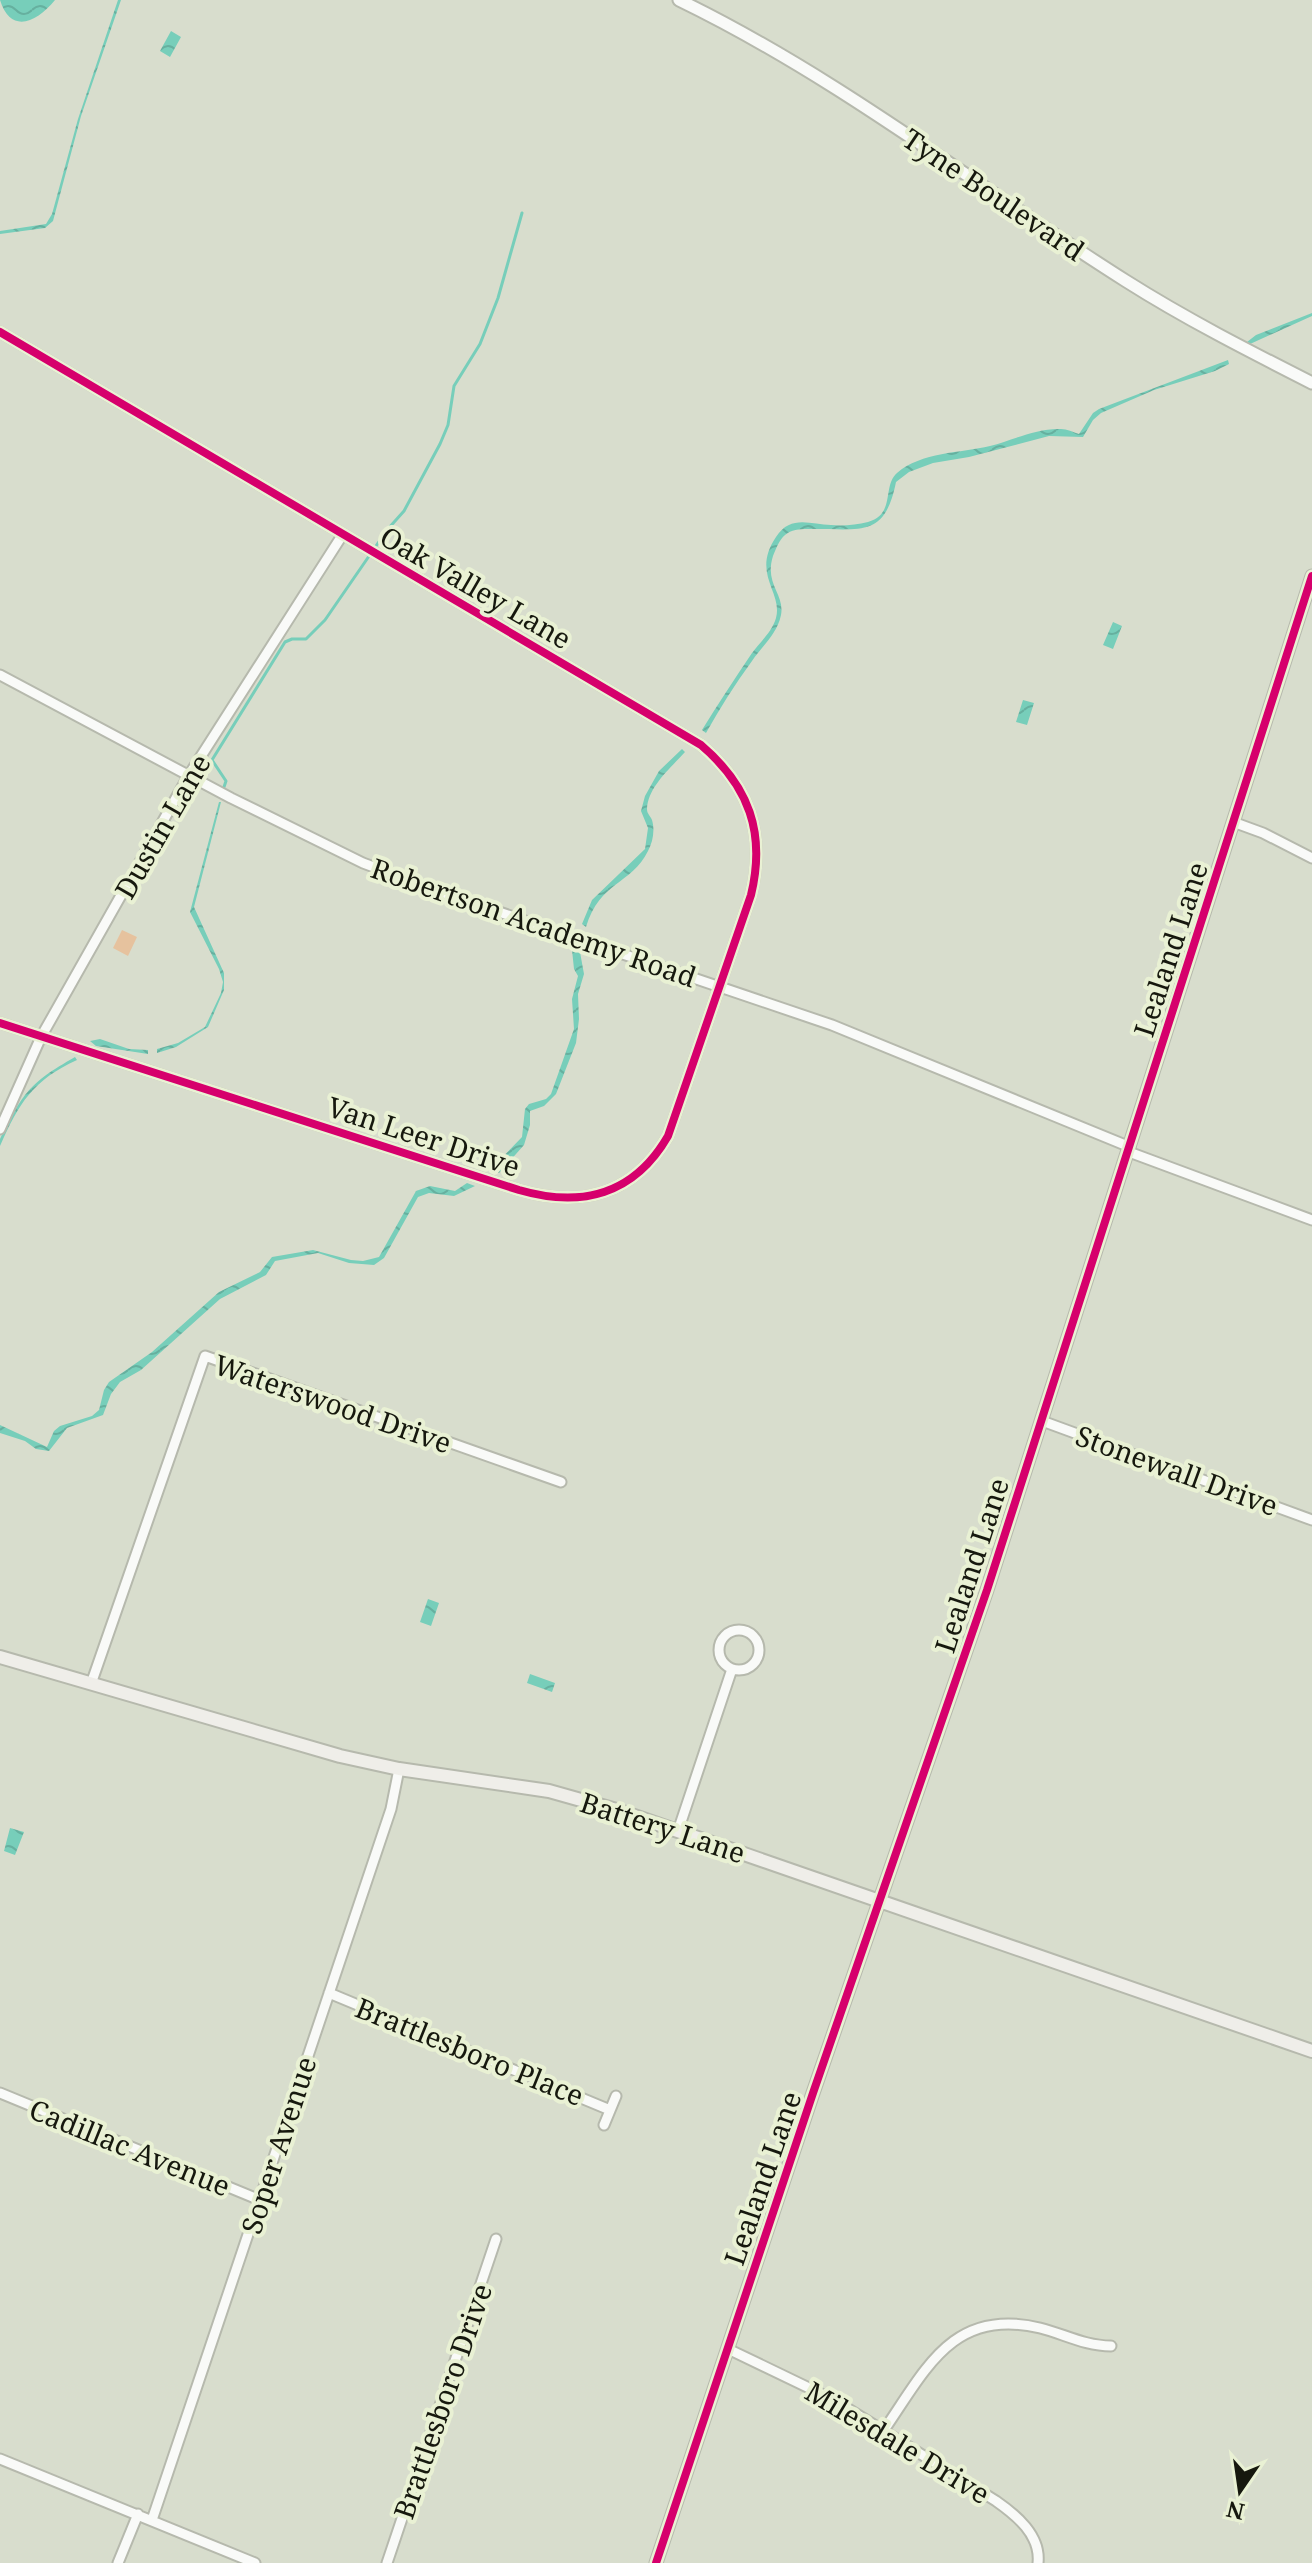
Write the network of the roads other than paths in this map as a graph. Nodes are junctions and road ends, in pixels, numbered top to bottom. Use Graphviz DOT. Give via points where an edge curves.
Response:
graph roads {
  1 [pos="679,0"];
  2 [pos="0,332"];
  3 [pos="1312,383"];
  4 [pos="343,534"];
  5 [pos="1312,576"];
  6 [pos="0,675"];
  7 [pos="189,775"];
  8 [pos="1233,822"];
  9 [pos="1312,858"];
  10 [pos="720,987"];
  11 [pos="0,1023"];
  12 [pos="41,1037"];
  13 [pos="0,1129"];
  14 [pos="1129,1150"];
  15 [pos="1312,1220"];
  16 [pos="1042,1421"];
  17 [pos="561,1482"];
  18 [pos="1312,1520"];
  19 [pos="0,1657"];
  20 [pos="732,1669"];
  21 [pos="91,1684"];
  22 [pos="399,1769"];
  23 [pos="678,1831"];
  24 [pos="881,1900"];
  25 [pos="329,1993"];
  26 [pos="1312,2051"];
  27 [pos="0,2093"];
  28 [pos="616,2096"];
  29 [pos="610,2110"];
  30 [pos="604,2125"];
  31 [pos="260,2200"];
  32 [pos="496,2239"];
  33 [pos="1111,2346"];
  34 [pos="728,2349"];
  35 [pos="884,2430"];
  36 [pos="0,2459"];
  37 [pos="138,2514"];
  38 [pos="152,2520"];
  39 [pos="118,2563"];
  40 [pos="255,2563"];
  41 [pos="387,2563"];
  42 [pos="656,2563"];
  43 [pos="1038,2563"];
  1 -- 3 [label="street, Tyne Boulevard" via="803,69 1155,299"];
  2 -- 4 [label="street, Oak Valley Lane"];
  4 -- 7 [label="street, Dustin Lane"];
  4 -- 10 [label="street, Oak Valley Lane" via="701,745 732,777 752,818 757,861"];
  5 -- 8 [label="street, Lealand Lane"];
  6 -- 7 [label="street, Robertson Academy Road"];
  7 -- 10 [label="street, Robertson Academy Road" via="373,867"];
  7 -- 12 [label="street, Dustin Lane"];
  8 -- 9 [label="street"];
  8 -- 14 [label="street, Lealand Lane"];
  10 -- 12 [label="street, Van Leer Drive" via="662,1147 624,1182 569,1199 519,1190"];
  10 -- 14 [label="street, Robertson Academy Road" via="832,1025"];
  11 -- 12 [label="street, Van Leer Drive"];
  12 -- 13 [label="street, Dustin Lane"];
  14 -- 15 [label="street, Robertson Academy Road"];
  14 -- 16 [label="street, Lealand Lane"];
  16 -- 18 [label="street, Stonewall Drive"];
  16 -- 24 [label="street, Lealand Lane"];
  17 -- 21 [label="street, Waterswood Drive" via="205,1356"];
  19 -- 21 [label="main road, Battery Lane"];
  20 -- 20 [label="street" via="721,1659 720,1642 732,1631 747,1631 758,1642 758,1658 747,1669"];
  20 -- 23 [label="street"];
  21 -- 22 [label="main road, Battery Lane"];
  22 -- 23 [label="main road, Battery Lane" via="549,1791"];
  22 -- 25 [label="street, Soper Avenue" via="391,1809"];
  23 -- 24 [label="main road, Battery Lane"];
  24 -- 26 [label="main road, Battery Lane"];
  24 -- 34 [label="street, Lealand Lane"];
  25 -- 29 [label="street, Brattlesboro Place"];
  25 -- 31 [label="street, Soper Avenue"];
  27 -- 31 [label="street, Cadillac Avenue"];
  28 -- 29 [label="street"];
  29 -- 30 [label="street"];
  31 -- 38 [label="street, Soper Avenue"];
  32 -- 41 [label="street, Brattlesboro Drive"];
  33 -- 35 [label="street" via="1027,2326 978,2327 941,2351"];
  34 -- 35 [label="street, Milesdale Drive" via="797,2380"];
  34 -- 42 [label="street, Lealand Lane"];
  35 -- 43 [label="street, Milesdale Drive" via="1015,2514 1037,2546"];
  36 -- 37 [label="street"];
  37 -- 38 [label="street"];
  37 -- 39 [label="street"];
  38 -- 40 [label="street"];
}
